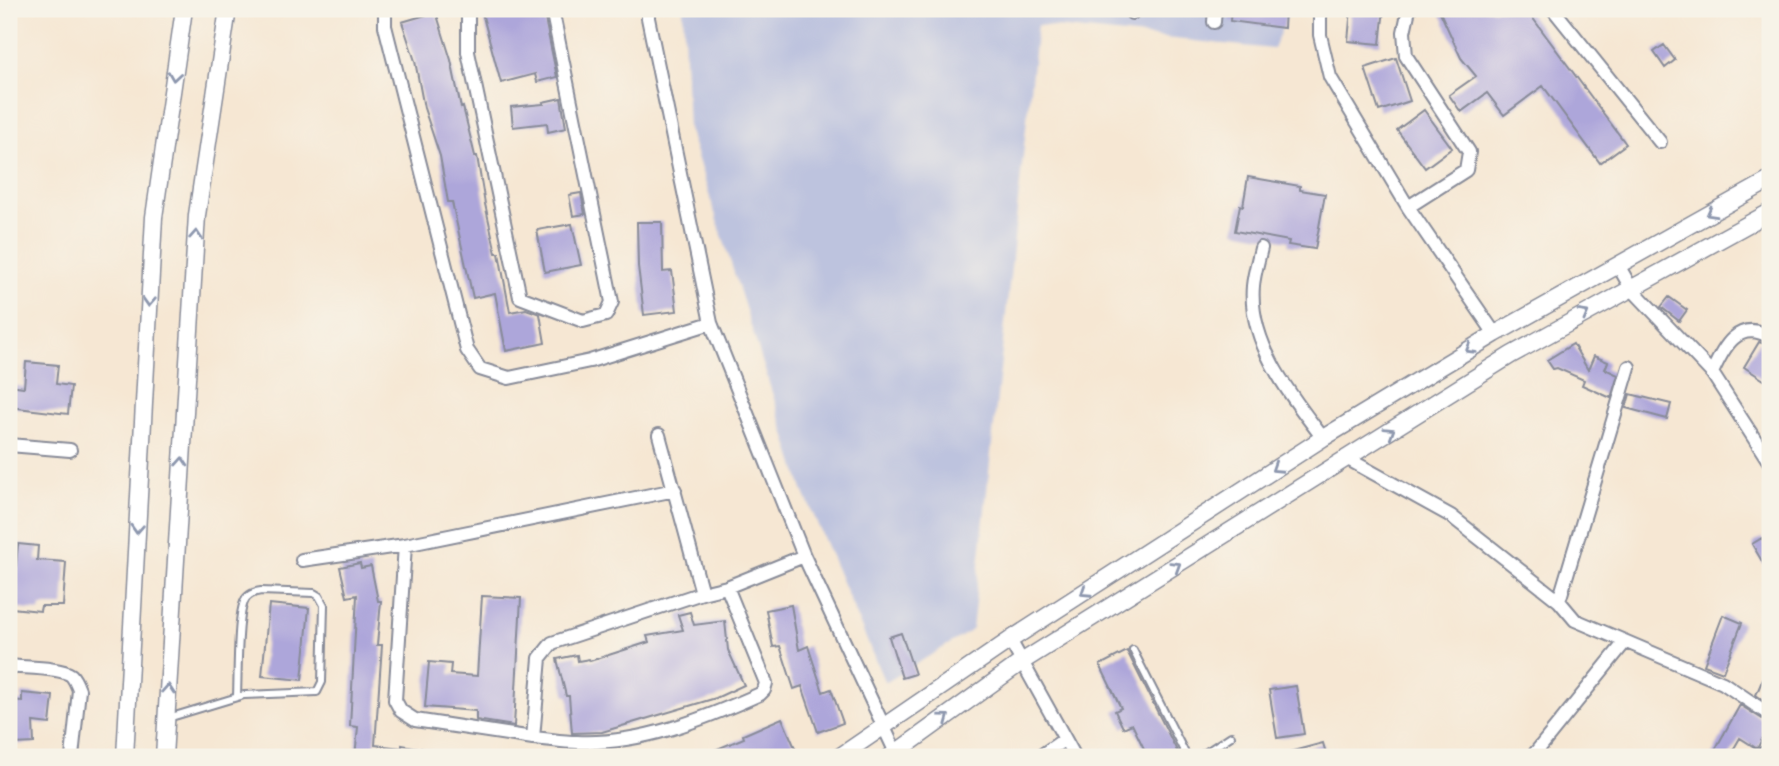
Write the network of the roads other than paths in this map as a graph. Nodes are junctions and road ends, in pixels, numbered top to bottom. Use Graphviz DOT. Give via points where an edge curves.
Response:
graph roads {
  1 [pos="184,9"];
  2 [pos="228,9"];
  3 [pos="385,9"];
  4 [pos="468,9"];
  5 [pos="552,9"];
  6 [pos="648,9"];
  7 [pos="1215,9"];
  8 [pos="1320,9"];
  9 [pos="1409,9"];
  10 [pos="1553,9"];
  11 [pos="1214,22"];
  12 [pos="1660,142"];
  13 [pos="1770,180"];
  14 [pos="1408,207"];
  15 [pos="1770,212"];
  16 [pos="1261,248"];
  17 [pos="1618,265"];
  18 [pos="1631,288"];
  19 [pos="711,323"];
  20 [pos="1495,334"];
  21 [pos="1770,337"];
  22 [pos="1511,355"];
  23 [pos="1629,367"];
  24 [pos="1712,373"];
  25 [pos="659,435"];
  26 [pos="1323,438"];
  27 [pos="9,445"];
  28 [pos="70,450"];
  29 [pos="1348,459"];
  30 [pos="1770,463"];
  31 [pos="675,490"];
  32 [pos="405,545"];
  33 [pos="804,556"];
  34 [pos="302,560"];
  35 [pos="727,587"];
  36 [pos="702,593"];
  37 [pos="1559,601"];
  38 [pos="1010,640"];
  39 [pos="1625,642"];
  40 [pos="1133,650"];
  41 [pos="1023,661"];
  42 [pos="9,666"];
  43 [pos="237,696"];
  44 [pos="1770,715"];
  45 [pos="166,719"];
  46 [pos="883,727"];
  47 [pos="1231,736"];
  48 [pos="533,738"];
  49 [pos="1065,739"];
  50 [pos="1770,749"];
  51 [pos="893,755"];
  52 [pos="72,757"];
  53 [pos="125,757"];
  54 [pos="164,757"];
  55 [pos="839,757"];
  56 [pos="1039,757"];
  57 [pos="1075,757"];
  58 [pos="1187,757"];
  59 [pos="1199,757"];
  60 [pos="1532,757"];
  61 [pos="1759,757"];
  1 -- 53 [label="street, one-way" via="154,217"];
  45 -- 2 [label="street, one-way" via="197,215"];
  3 -- 19 [label="street" via="385,26 467,350 480,369 509,378 590,361"];
  4 -- 5 [label="street" via="468,52 520,297 583,321 606,315 611,302"];
  6 -- 19 [label="street"];
  7 -- 11 [label="street"];
  8 -- 14 [label="street" via="1329,78"];
  9 -- 14 [label="street" via="1404,32 1406,56 1469,152 1466,170"];
  10 -- 12 [label="street"];
  13 -- 17 [label="street, one-way"];
  14 -- 20 [label="street"];
  15 -- 18 [label="street"];
  16 -- 26 [label="street" via="1253,286 1258,328 1282,381"];
  17 -- 18 [label="street"];
  17 -- 20 [label="street"];
  22 -- 18 [label="street, one-way"];
  18 -- 24 [label="street"];
  19 -- 33 [label="street"];
  20 -- 22 [label="street"];
  20 -- 26 [label="street, one-way"];
  21 -- 24 [label="street" via="1748,331 1734,337"];
  29 -- 22 [label="street, one-way"];
  23 -- 37 [label="street"];
  24 -- 30 [label="street"];
  25 -- 31 [label="street"];
  26 -- 38 [label="street, one-way"];
  27 -- 28 [label="street"];
  29 -- 37 [label="street" via="1451,516"];
  41 -- 29 [label="street, one-way"];
  31 -- 32 [label="street"];
  31 -- 36 [label="street"];
  32 -- 34 [label="street"];
  32 -- 48 [label="street" via="395,700 401,711 415,720"];
  33 -- 35 [label="street"];
  33 -- 46 [label="street"];
  35 -- 36 [label="street"];
  35 -- 48 [label="street" via="765,683 760,694 701,720 626,739 579,743"];
  36 -- 48 [label="street" via="552,643 540,658"];
  37 -- 39 [label="street" via="1575,620"];
  38 -- 41 [label="street"];
  38 -- 46 [label="street"];
  39 -- 44 [label="street" via="1723,683"];
  39 -- 60 [label="street"];
  40 -- 58 [label="lane"];
  41 -- 49 [label="street"];
  51 -- 41 [label="street, one-way"];
  42 -- 52 [label="street" via="54,670 75,680 79,690"];
  43 -- 43 [label="lane" via="311,693 321,688 324,605 319,596 261,591 247,596"];
  43 -- 45 [label="lane"];
  45 -- 54 [label="street"];
  46 -- 51 [label="street"];
  46 -- 55 [label="street"];
  47 -- 59 [label="lane"];
  49 -- 56 [label="street"];
  49 -- 57 [label="street"];
  50 -- 61 [label="street"];
}
